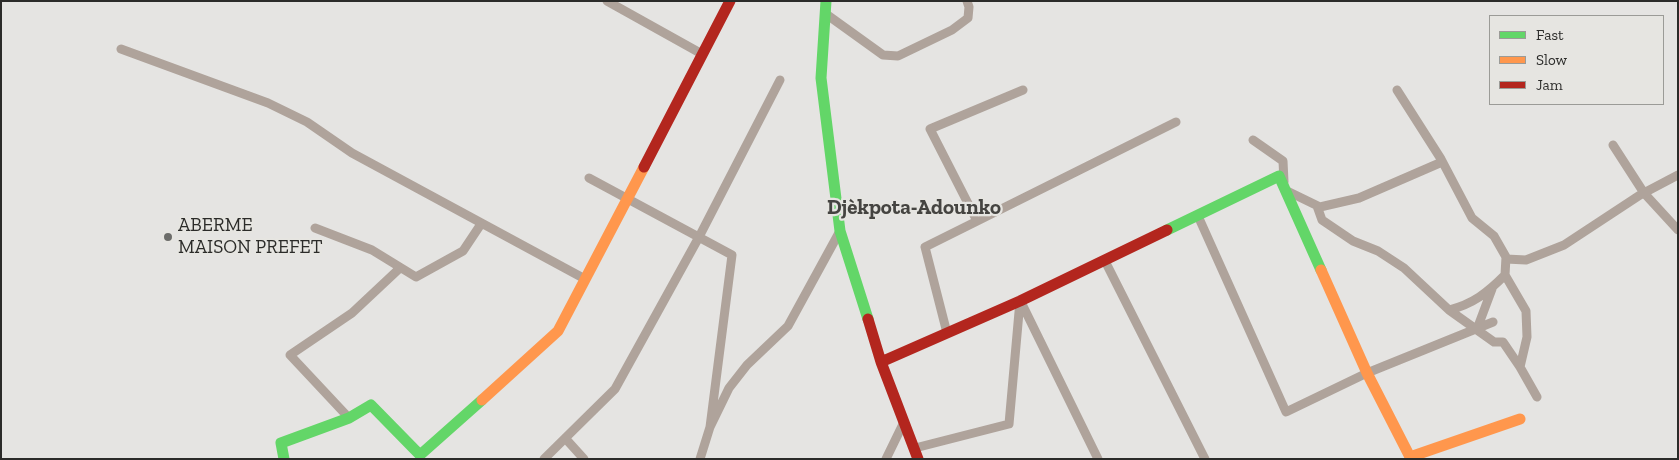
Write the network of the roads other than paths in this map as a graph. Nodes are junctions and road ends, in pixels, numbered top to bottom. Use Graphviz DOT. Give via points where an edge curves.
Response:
graph roads {
  1 [pos="607,1"];
  2 [pos="730,1"];
  3 [pos="825,1"];
  4 [pos="967,1"];
  5 [pos="826,14"];
  6 [pos="121,49"];
  7 [pos="702,54"];
  8 [pos="780,80"];
  9 [pos="1022,90"];
  10 [pos="1397,90"];
  11 [pos="1176,122"];
  12 [pos="1253,140"];
  13 [pos="1614,145"];
  14 [pos="1442,162"];
  15 [pos="1678,175"];
  16 [pos="589,178"];
  17 [pos="1285,188"];
  18 [pos="1644,193"];
  19 [pos="627,199"];
  20 [pos="1317,206"];
  21 [pos="1198,216"];
  22 [pos="977,221"];
  23 [pos="481,224"];
  24 [pos="316,228"];
  25 [pos="1678,230"];
  26 [pos="840,231"];
  27 [pos="699,237"];
  28 [pos="1506,258"];
  29 [pos="1105,261"];
  30 [pos="400,268"];
  31 [pos="1505,275"];
  32 [pos="585,279"];
  33 [pos="1493,288"];
  34 [pos="1020,301"];
  35 [pos="1448,310"];
  36 [pos="1493,322"];
  37 [pos="1477,329"];
  38 [pos="947,333"];
  39 [pos="881,362"];
  40 [pos="1520,367"];
  41 [pos="1367,374"];
  42 [pos="1537,397"];
  43 [pos="349,418"];
  44 [pos="1520,419"];
  45 [pos="904,422"];
  46 [pos="710,427"];
  47 [pos="565,438"];
  48 [pos="916,454"];
  49 [pos="284,459"];
  50 [pos="544,459"];
  51 [pos="584,459"];
  52 [pos="700,459"];
  53 [pos="886,459"];
  54 [pos="1098,459"];
  55 [pos="1205,459"];
  1 -- 7 [label="street"];
  2 -- 7 [label="street"];
  3 -- 5 [label="street"];
  4 -- 5 [label="street" via="970,7 968,18 952,30 898,56 883,55"];
  5 -- 26 [label="street" via="822,78"];
  6 -- 23 [label="street" via="268,103 307,122 352,153"];
  7 -- 19 [label="street"];
  8 -- 27 [label="street"];
  9 -- 22 [label="street" via="930,129"];
  10 -- 14 [label="street"];
  11 -- 22 [label="street"];
  12 -- 17 [label="street" via="1283,161"];
  13 -- 18 [label="street"];
  14 -- 20 [label="street" via="1359,198"];
  14 -- 28 [label="street" via="1472,218 1494,236"];
  15 -- 18 [label="street"];
  16 -- 19 [label="street"];
  17 -- 20 [label="street"];
  17 -- 21 [label="street" via="1280,176"];
  17 -- 41 [label="street"];
  18 -- 25 [label="street"];
  18 -- 28 [label="street" via="1564,244 1526,260"];
  19 -- 27 [label="street"];
  19 -- 32 [label="street"];
  20 -- 35 [label="street" via="1322,220 1352,241 1378,251 1404,268"];
  21 -- 29 [label="street"];
  21 -- 41 [label="street" via="1286,412"];
  22 -- 38 [label="street" via="925,247"];
  23 -- 30 [label="street" via="463,251 416,278"];
  23 -- 32 [label="street"];
  24 -- 30 [label="street" via="372,250"];
  26 -- 39 [label="street"];
  26 -- 46 [label="street" via="788,326 739,376"];
  27 -- 46 [label="street" via="732,255"];
  27 -- 47 [label="street" via="615,389"];
  28 -- 31 [label="street"];
  29 -- 34 [label="street"];
  29 -- 55 [label="street"];
  30 -- 43 [label="street" via="352,313 290,355"];
  31 -- 33 [label="street"];
  31 -- 40 [label="street" via="1526,311 1527,337"];
  32 -- 43 [label="street" via="558,331 420,455 371,405"];
  33 -- 35 [label="street" via="1466,306"];
  33 -- 37 [label="street"];
  34 -- 38 [label="street"];
  34 -- 48 [label="street" via="1008,424"];
  34 -- 54 [label="street"];
  35 -- 37 [label="street"];
  36 -- 37 [label="street"];
  37 -- 40 [label="street" via="1494,342 1503,342"];
  37 -- 41 [label="street"];
  38 -- 39 [label="street"];
  39 -- 45 [label="street"];
  40 -- 42 [label="street"];
  41 -- 44 [label="street" via="1410,457"];
  43 -- 49 [label="street" via="281,443"];
  45 -- 48 [label="street"];
  45 -- 53 [label="street"];
  46 -- 52 [label="street"];
  47 -- 50 [label="street"];
  47 -- 51 [label="street"];
}
